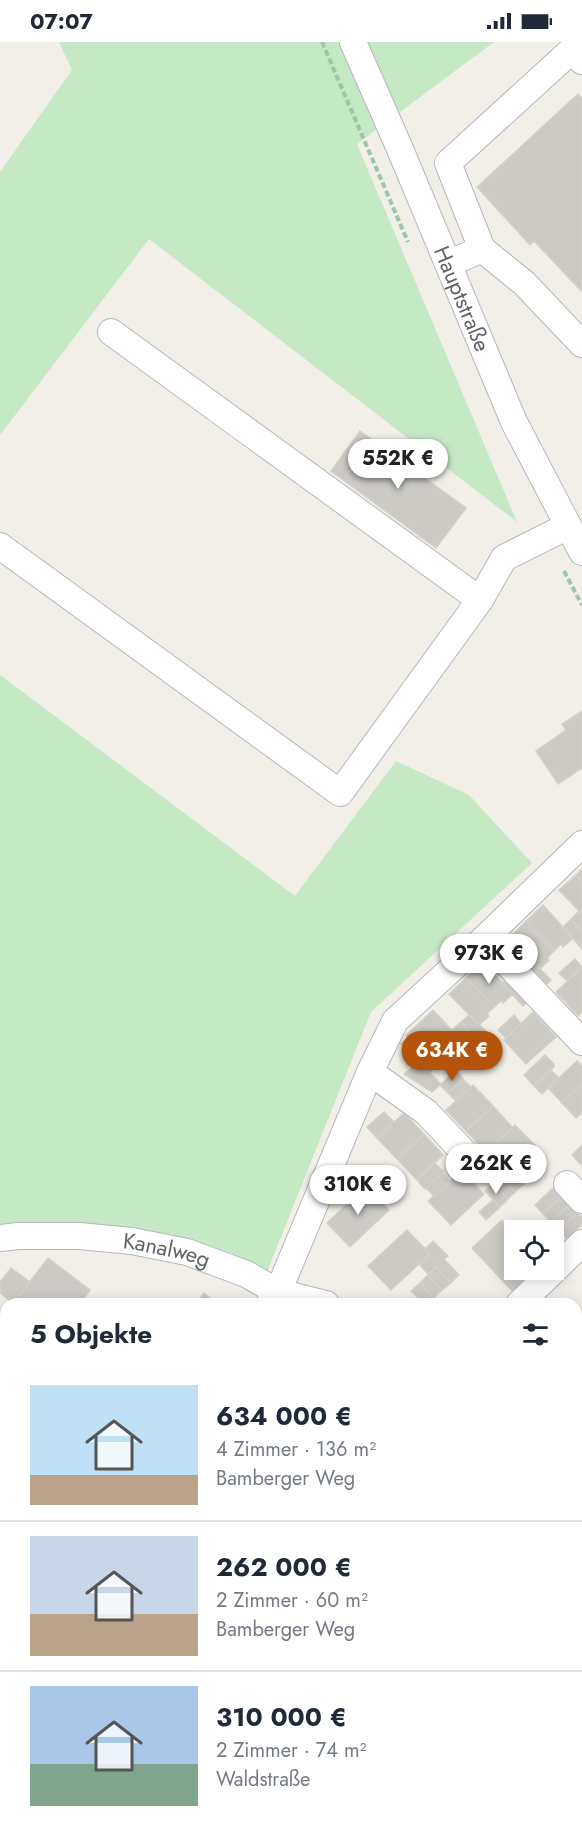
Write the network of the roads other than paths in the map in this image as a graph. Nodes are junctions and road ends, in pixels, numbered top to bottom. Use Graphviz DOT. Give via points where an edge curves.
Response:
graph roads {
  1 [pos="353,42"];
  2 [pos="582,61"];
  3 [pos="482,249"];
  4 [pos="448,264"];
  5 [pos="111,332"];
  6 [pos="582,345"];
  7 [pos="568,526"];
  8 [pos="0,546"];
  9 [pos="582,552"];
  10 [pos="480,600"];
  11 [pos="582,844"];
  12 [pos="484,939"];
  13 [pos="582,1042"];
  14 [pos="370,1071"];
  15 [pos="474,1163"];
  16 [pos="0,1238"];
  17 [pos="582,1243"];
  18 [pos="274,1298"];
  19 [pos="525,1298"];
  1 -- 4 [label="street, Hauptstraße"];
  2 -- 3 [label="street" via="572,50 448,163"];
  3 -- 4 [label="street"];
  3 -- 6 [label="street" via="524,283"];
  4 -- 7 [label="street, Hauptstraße" via="513,422"];
  5 -- 10 [label="street"];
  7 -- 9 [label="street, Hauptstraße"];
  7 -- 10 [label="street" via="504,558"];
  8 -- 10 [label="street" via="340,793"];
  11 -- 12 [label="street"];
  12 -- 13 [label="street"];
  12 -- 14 [label="street" via="395,1021"];
  14 -- 15 [label="street" via="426,1112"];
  14 -- 18 [label="street"];
  16 -- 18 [label="street, Kanalweg" via="79,1236 132,1241 195,1255 246,1274"];
  17 -- 19 [label="street"];
}
